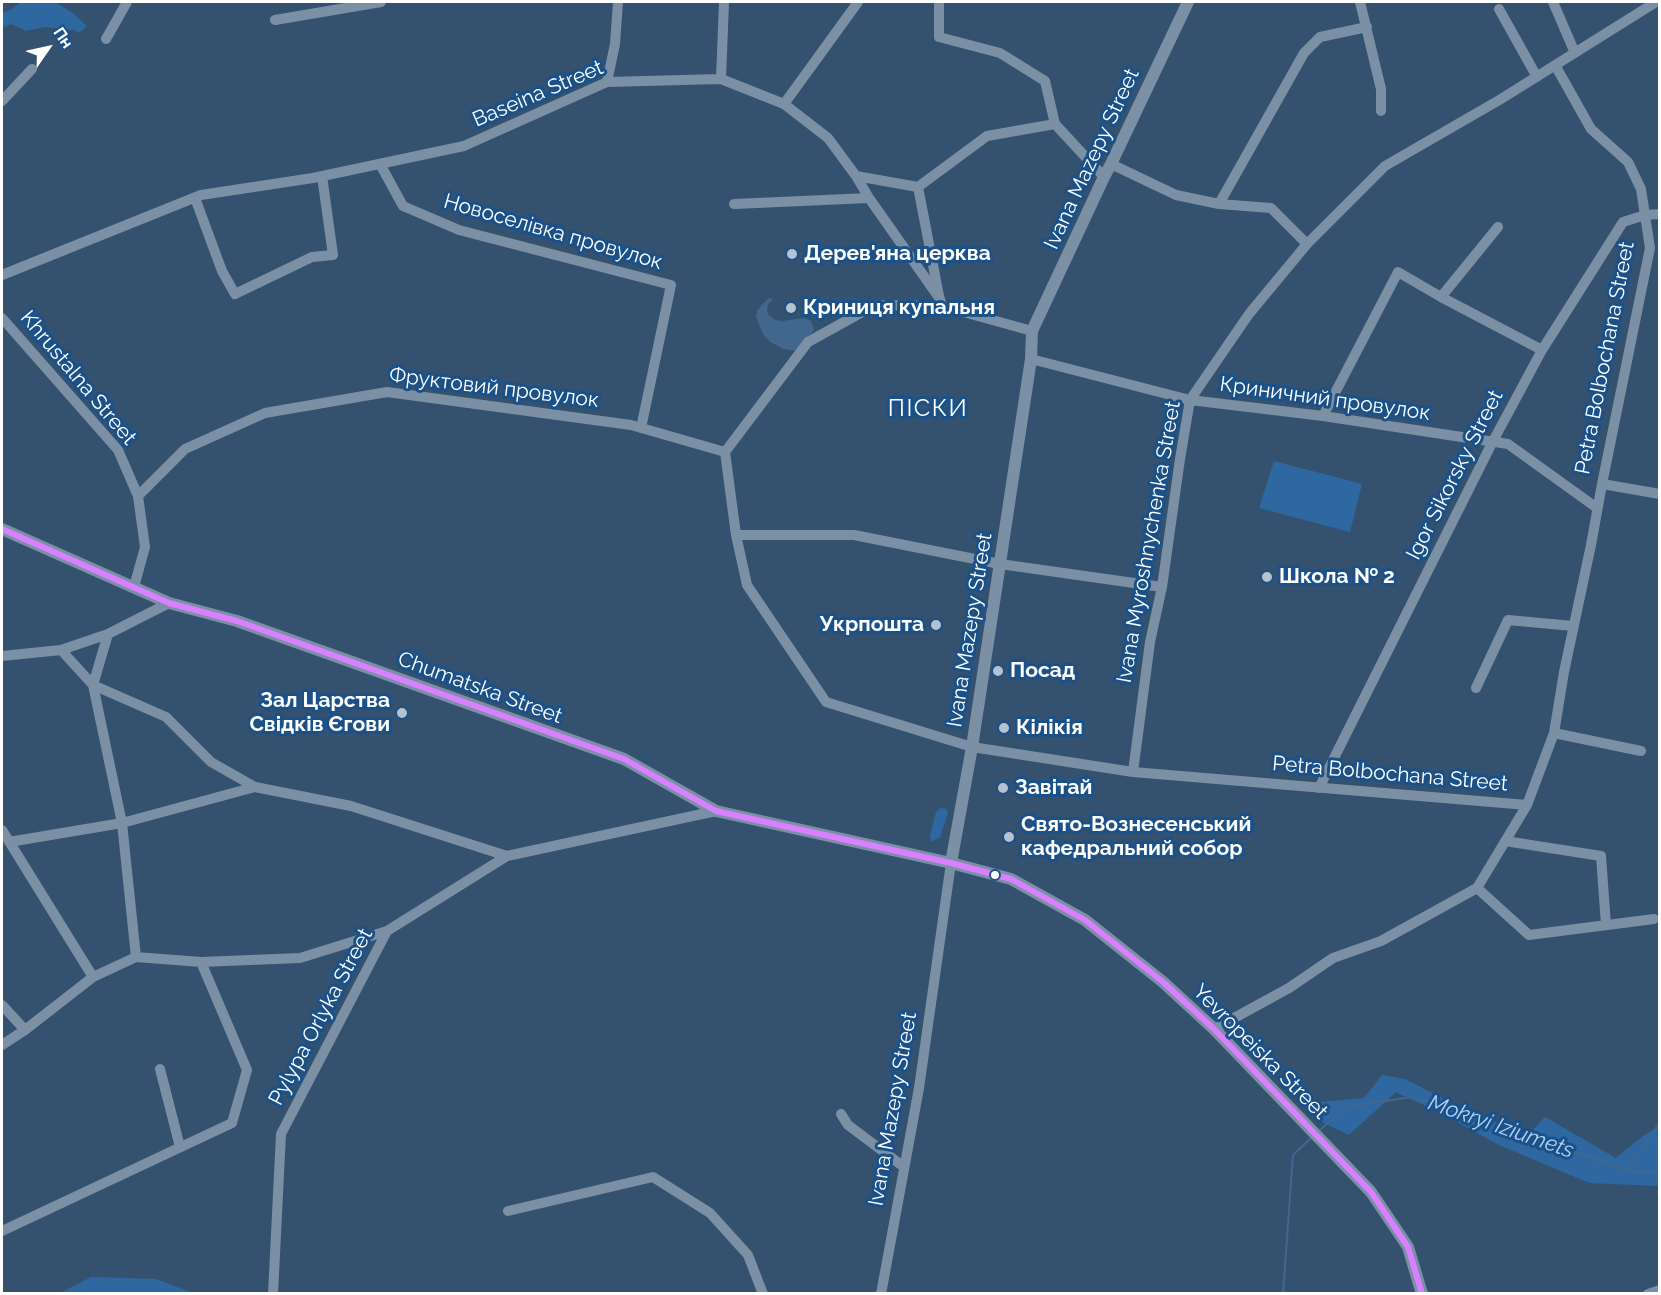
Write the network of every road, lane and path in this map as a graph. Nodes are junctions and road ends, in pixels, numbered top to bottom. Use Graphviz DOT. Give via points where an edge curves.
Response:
graph roads {
  1 [pos="128,2"];
  2 [pos="381,2"];
  3 [pos="618,2"];
  4 [pos="724,2"];
  5 [pos="858,2"];
  6 [pos="939,2"];
  7 [pos="1188,2"];
  8 [pos="1360,2"];
  9 [pos="1553,2"];
  10 [pos="1656,2"];
  11 [pos="1499,9"];
  12 [pos="275,20"];
  13 [pos="1367,27"];
  14 [pos="106,39"];
  15 [pos="1575,53"];
  16 [pos="1555,65"];
  17 [pos="32,69"];
  18 [pos="1536,77"];
  19 [pos="721,79"];
  20 [pos="607,82"];
  21 [pos="2,101"];
  22 [pos="784,104"];
  23 [pos="1381,111"];
  24 [pos="1055,124"];
  25 [pos="380,164"];
  26 [pos="1111,164"];
  27 [pos="322,176"];
  28 [pos="856,176"];
  29 [pos="1104,177"];
  30 [pos="918,187"];
  31 [pos="195,198"];
  32 [pos="869,198"];
  33 [pos="734,204"];
  34 [pos="1219,204"];
  35 [pos="1659,213"];
  36 [pos="1645,215"];
  37 [pos="1498,227"];
  38 [pos="1307,244"];
  39 [pos="2,275"];
  40 [pos="1441,297"];
  41 [pos="941,303"];
  42 [pos="2,318"];
  43 [pos="1032,331"];
  44 [pos="1542,350"];
  45 [pos="1031,359"];
  46 [pos="1190,400"];
  47 [pos="1323,416"];
  48 [pos="641,429"];
  49 [pos="1492,443"];
  50 [pos="725,452"];
  51 [pos="1602,484"];
  52 [pos="1659,494"];
  53 [pos="138,496"];
  54 [pos="1597,508"];
  55 [pos="2,529"];
  56 [pos="736,535"];
  57 [pos="1000,564"];
  58 [pos="134,587"];
  59 [pos="1162,587"];
  60 [pos="169,603"];
  61 [pos="1573,626"];
  62 [pos="108,634"];
  63 [pos="61,650"];
  64 [pos="2,656"];
  65 [pos="93,685"];
  66 [pos="1476,688"];
  67 [pos="1554,733"];
  68 [pos="972,747"];
  69 [pos="1641,751"];
  70 [pos="1133,772"];
  71 [pos="255,787"];
  72 [pos="1319,788"];
  73 [pos="1527,805"];
  74 [pos="716,811"];
  75 [pos="122,823"];
  76 [pos="2,830"];
  77 [pos="1505,841"];
  78 [pos="9,842"];
  79 [pos="507,856"];
  80 [pos="951,863"];
  81 [pos="1477,888"];
  82 [pos="1654,919"];
  83 [pos="1606,925"];
  84 [pos="387,932"];
  85 [pos="136,957"];
  86 [pos="201,962"];
  87 [pos="93,976"];
  88 [pos="2,1005"];
  89 [pos="1214,1029"];
  90 [pos="25,1030"];
  91 [pos="2,1045"];
  92 [pos="160,1069"];
  93 [pos="841,1114"];
  94 [pos="180,1147"];
  95 [pos="904,1167"];
  96 [pos="508,1211"];
  97 [pos="2,1231"];
  98 [pos="1659,1290"];
  99 [pos="273,1293"];
  100 [pos="763,1293"];
  101 [pos="880,1293"];
  102 [pos="1422,1293"];
  103 [pos="1648,1293"];
  1 -- 14 [label="street"];
  2 -- 12 [label="street"];
  3 -- 20 [label="street"];
  4 -- 19 [label="street"];
  5 -- 22 [label="street"];
  6 -- 24 [label="street" via="939,37 1000,52 1045,81"];
  7 -- 26 [label="street, Ivana Mazepy Street"];
  8 -- 13 [label="street"];
  9 -- 15 [label="street"];
  10 -- 15 [label="street, Ivana Myroshnychenka Street"];
  11 -- 18 [label="street"];
  13 -- 23 [label="street" via="1381,88"];
  13 -- 34 [label="street" via="1320,37 1304,53"];
  15 -- 16 [label="street, Ivana Myroshnychenka Street"];
  16 -- 18 [label="street, Ivana Myroshnychenka Street"];
  16 -- 36 [label="street, Petra Bolbochana Street" via="1592,129 1628,162 1641,189"];
  17 -- 21 [label="street"];
  18 -- 38 [label="street, Ivana Myroshnychenka Street" via="1385,166"];
  19 -- 20 [label="street, Baseina Street"];
  19 -- 22 [label="street, Baseina Street"];
  20 -- 25 [label="street, Baseina Street" via="464,146"];
  22 -- 28 [label="street, Baseina Street" via="828,138"];
  24 -- 29 [label="street"];
  24 -- 30 [label="street" via="987,136"];
  25 -- 27 [label="street, Baseina Street"];
  25 -- 48 [label="street, Новоселівка провулок" via="403,207 459,230 671,285"];
  26 -- 29 [label="street, Ivana Mazepy Street"];
  26 -- 34 [label="street" via="1176,195"];
  27 -- 31 [label="street, Baseina Street"];
  27 -- 31 [label="street" via="333,255 312,257 236,294 222,271"];
  28 -- 30 [label="street"];
  28 -- 32 [label="street, Baseina Street"];
  29 -- 43 [label="street, Ivana Mazepy Street"];
  30 -- 41 [label="street"];
  31 -- 39 [label="street, Baseina Street"];
  32 -- 33 [label="street"];
  32 -- 41 [label="street, Baseina Street"];
  34 -- 38 [label="street" via="1270,208"];
  35 -- 36 [label="street, Igor Sikorsky Street"];
  36 -- 44 [label="street, Igor Sikorsky Street" via="1623,222"];
  36 -- 51 [label="street, Petra Bolbochana Street" via="1650,248"];
  37 -- 40 [label="street"];
  38 -- 46 [label="street, Ivana Myroshnychenka Street" via="1249,314"];
  40 -- 44 [label="street"];
  40 -- 47 [label="street" via="1398,272"];
  41 -- 43 [label="street"];
  41 -- 50 [label="street" via="875,306 808,342"];
  42 -- 53 [label="street, Khrustalna Street" via="118,450"];
  43 -- 45 [label="street, Ivana Mazepy Street"];
  44 -- 49 [label="street, Igor Sikorsky Street"];
  45 -- 46 [label="street, Криничний провулок"];
  45 -- 57 [label="street, Ivana Mazepy Street"];
  46 -- 47 [label="street, Криничний провулок"];
  46 -- 59 [label="street, Ivana Myroshnychenka Street"];
  47 -- 49 [label="street, Криничний провулок"];
  48 -- 50 [label="street, Фруктовий провулок"];
  48 -- 53 [label="street, Фруктовий провулок" via="387,392 265,413 185,449"];
  49 -- 54 [label="street, Криничний провулок" via="1508,444"];
  49 -- 72 [label="street, Igor Sikorsky Street"];
  50 -- 56 [label="street, Petra Bolbochana Street"];
  51 -- 52 [label="street"];
  51 -- 54 [label="street, Petra Bolbochana Street"];
  53 -- 58 [label="street, Khrustalna Street" via="145,547"];
  54 -- 61 [label="street, Petra Bolbochana Street"];
  55 -- 58 [label="street, Chumatska Street"];
  56 -- 57 [label="street" via="854,535"];
  56 -- 68 [label="street, Petra Bolbochana Street" via="747,585 826,702"];
  57 -- 59 [label="street"];
  57 -- 68 [label="street, Ivana Mazepy Street"];
  58 -- 60 [label="street, Chumatska Street"];
  59 -- 70 [label="street, Ivana Myroshnychenka Street" via="1150,642"];
  60 -- 62 [label="street"];
  60 -- 74 [label="street, Chumatska Street" via="237,621 624,759"];
  61 -- 66 [label="street" via="1508,620"];
  61 -- 67 [label="street, Petra Bolbochana Street"];
  62 -- 63 [label="street"];
  62 -- 65 [label="street"];
  63 -- 64 [label="street"];
  63 -- 65 [label="street"];
  65 -- 71 [label="street" via="166,717 211,762"];
  65 -- 75 [label="street"];
  67 -- 69 [label="street"];
  67 -- 73 [label="street, Petra Bolbochana Street"];
  68 -- 70 [label="street, Petra Bolbochana Street"];
  68 -- 80 [label="street, Ivana Mazepy Street"];
  70 -- 72 [label="street, Petra Bolbochana Street"];
  71 -- 75 [label="street"];
  71 -- 79 [label="street" via="351,806"];
  72 -- 73 [label="street, Petra Bolbochana Street"];
  73 -- 77 [label="street"];
  74 -- 79 [label="street, Pylypa Orlyka Street"];
  74 -- 80 [label="street, Chumatska Street"];
  75 -- 78 [label="street"];
  75 -- 85 [label="street"];
  76 -- 78 [label="street"];
  77 -- 81 [label="street"];
  77 -- 83 [label="street" via="1601,856"];
  78 -- 87 [label="street"];
  79 -- 84 [label="street, Pylypa Orlyka Street"];
  80 -- 89 [label="street, Yevropeiska Street" via="1011,879 1085,920"];
  80 -- 95 [label="street, Ivana Mazepy Street"];
  81 -- 83 [label="street" via="1529,934"];
  81 -- 89 [label="street" via="1381,941 1333,958 1289,988"];
  82 -- 83 [label="street"];
  84 -- 86 [label="street" via="300,958"];
  84 -- 99 [label="street, Pylypa Orlyka Street" via="281,1134"];
  85 -- 86 [label="street"];
  85 -- 87 [label="street"];
  86 -- 94 [label="street" via="247,1070 232,1123"];
  87 -- 90 [label="street"];
  88 -- 90 [label="street"];
  89 -- 102 [label="street, Yevropeiska Street" via="1371,1192 1408,1247"];
  90 -- 91 [label="street"];
  92 -- 94 [label="street"];
  93 -- 95 [label="street" via="848,1125"];
  94 -- 97 [label="street"];
  95 -- 101 [label="street, Ivana Mazepy Street"];
  96 -- 100 [label="street" via="653,1177 710,1212 748,1255"];
  98 -- 103 [label="street"];
}
